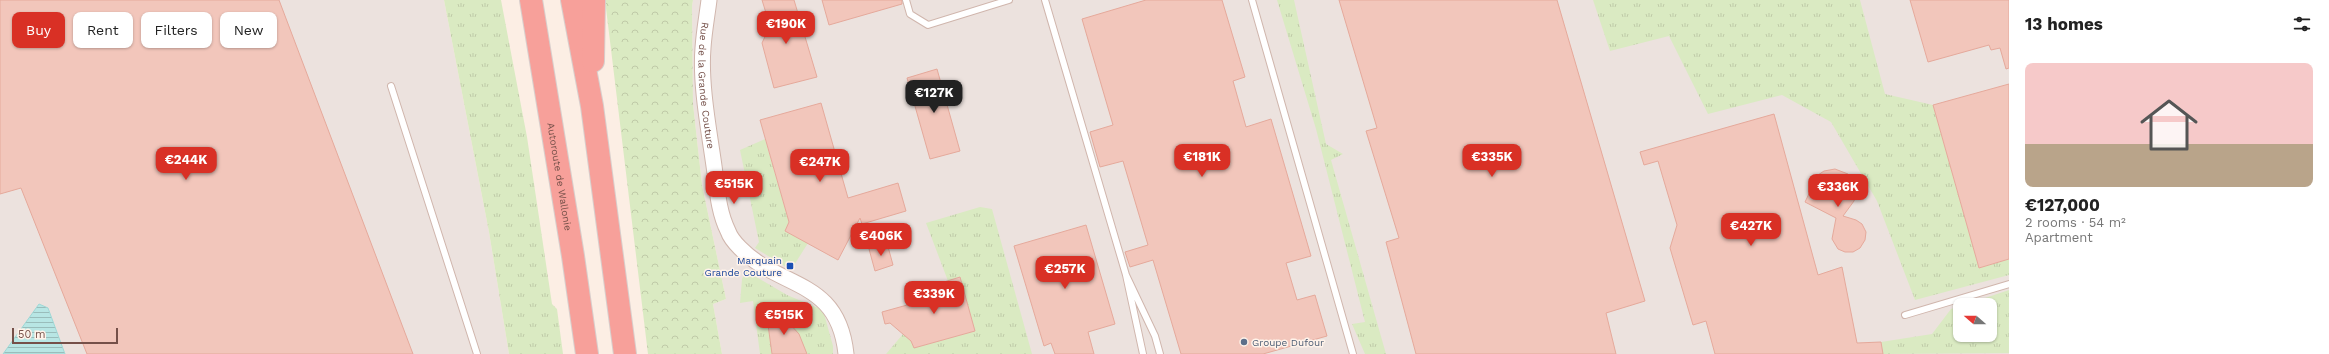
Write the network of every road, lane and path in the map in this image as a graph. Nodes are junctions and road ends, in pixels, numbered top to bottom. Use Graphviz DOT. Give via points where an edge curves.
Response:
graph roads {
  1 [pos="531,0"];
  2 [pos="572,0"];
  3 [pos="594,0"];
  4 [pos="709,0"];
  5 [pos="906,0"];
  6 [pos="1009,0"];
  7 [pos="1045,0"];
  8 [pos="1252,0"];
  9 [pos="391,86"];
  10 [pos="592,106"];
  11 [pos="1126,275"];
  12 [pos="2009,284"];
  13 [pos="1905,315"];
  14 [pos="477,354"];
  15 [pos="586,354"];
  16 [pos="625,354"];
  17 [pos="846,354"];
  18 [pos="1143,354"];
  19 [pos="1160,354"];
  20 [pos="1353,354"];
  1 -- 15 [label="highway, Autoroute de Wallonie" via="574,256"];
  2 -- 10 [label="highway"];
  3 -- 10 [label="highway"];
  4 -- 17 [label="street, Rue de la Grande Couture" via="702,49 706,111 721,210 728,232 740,248 760,263 810,290 833,312 844,339"];
  5 -- 6 [label="lane" via="910,14 928,25"];
  7 -- 11 [label="lane"];
  8 -- 20 [label="lane"];
  9 -- 14 [label="lane"];
  10 -- 16 [label="highway"];
  11 -- 18 [label="lane"];
  11 -- 19 [label="lane" via="1155,336"];
  12 -- 13 [label="lane"];
}
